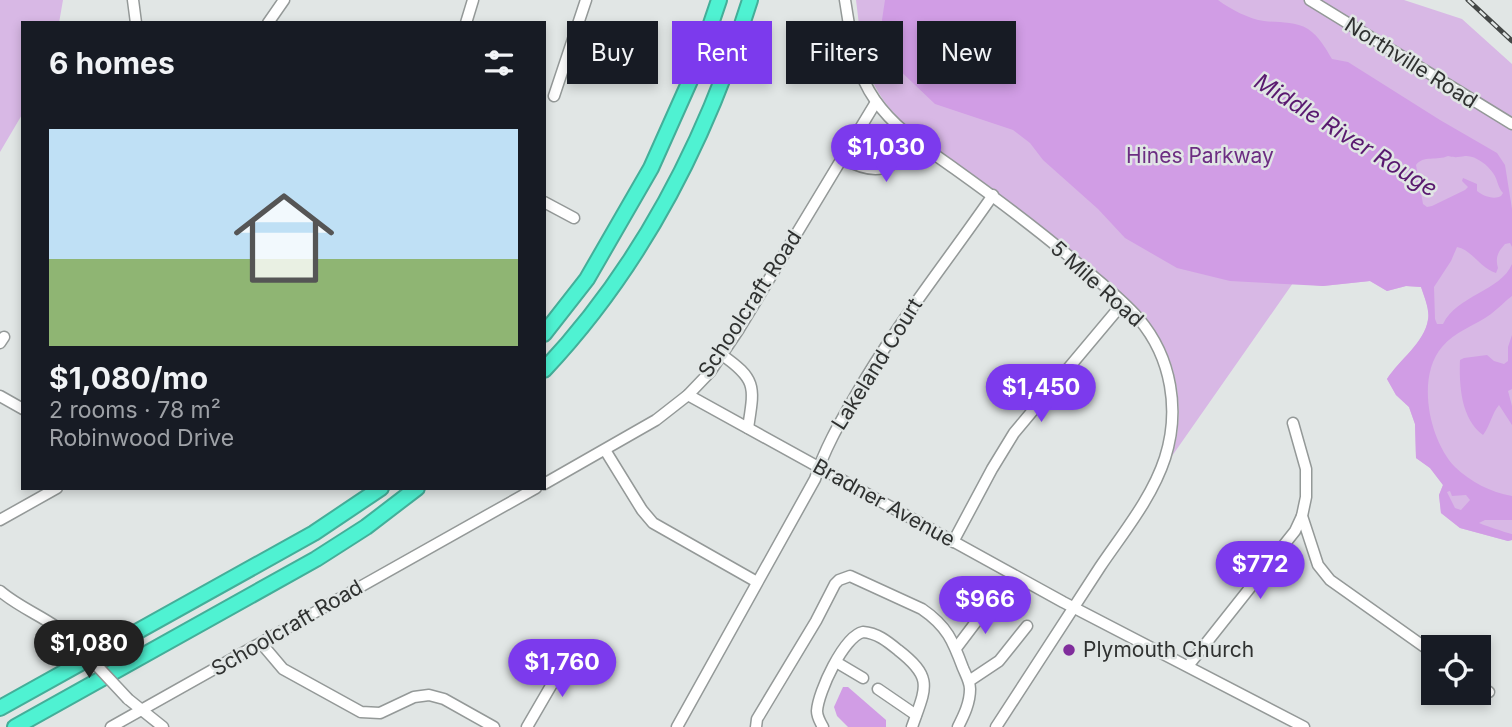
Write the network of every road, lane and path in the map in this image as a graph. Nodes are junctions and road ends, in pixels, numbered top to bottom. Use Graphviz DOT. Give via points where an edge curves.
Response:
graph roads {
  1 [pos="133,0"];
  2 [pos="284,0"];
  3 [pos="473,0"];
  4 [pos="586,0"];
  5 [pos="719,0"];
  6 [pos="750,0"];
  7 [pos="845,0"];
  8 [pos="1310,0"];
  9 [pos="136,21"];
  10 [pos="269,21"];
  11 [pos="467,21"];
  12 [pos="554,96"];
  13 [pos="876,102"];
  14 [pos="1512,124"];
  15 [pos="916,141"];
  16 [pos="842,158"];
  17 [pos="993,195"];
  18 [pos="546,203"];
  19 [pos="574,218"];
  20 [pos="1123,303"];
  21 [pos="546,331"];
  22 [pos="722,355"];
  23 [pos="546,368"];
  24 [pos="688,395"];
  25 [pos="0,396"];
  26 [pos="21,408"];
  27 [pos="1293,423"];
  28 [pos="748,428"];
  29 [pos="605,450"];
  30 [pos="819,467"];
  31 [pos="546,483"];
  32 [pos="53,490"];
  33 [pos="378,490"];
  34 [pos="414,490"];
  35 [pos="532,490"];
  36 [pos="1302,516"];
  37 [pos="0,520"];
  38 [pos="953,542"];
  39 [pos="757,582"];
  40 [pos="2,597"];
  41 [pos="988,606"];
  42 [pos="1074,608"];
  43 [pos="1027,626"];
  44 [pos="261,643"];
  45 [pos="1421,644"];
  46 [pos="957,647"];
  47 [pos="570,653"];
  48 [pos="836,662"];
  49 [pos="1188,667"];
  50 [pos="863,678"];
  51 [pos="969,681"];
  52 [pos="878,690"];
  53 [pos="0,708"];
  54 [pos="141,711"];
  55 [pos="916,715"];
  56 [pos="15,727"];
  57 [pos="111,727"];
  58 [pos="163,727"];
  59 [pos="494,727"];
  60 [pos="527,727"];
  61 [pos="677,727"];
  62 [pos="756,727"];
  63 [pos="823,727"];
  64 [pos="912,727"];
  65 [pos="958,727"];
  66 [pos="996,727"];
  67 [pos="1304,727"];
  1 -- 9 [label="street"];
  2 -- 10 [label="street"];
  3 -- 11 [label="street"];
  4 -- 12 [label="street"];
  5 -- 21 [label="highway" via="697,65 651,168 587,279"];
  6 -- 23 [label="highway" via="723,80 656,218 597,308"];
  7 -- 13 [label="street, 5 Mile Road" via="857,66"];
  8 -- 14 [label="street, Northville Road"];
  13 -- 15 [label="street, 5 Mile Road"];
  13 -- 16 [label="street, Schoolcraft Road"];
  15 -- 16 [label="street" via="881,169 867,170"];
  15 -- 17 [label="street, 5 Mile Road"];
  16 -- 22 [label="street, Schoolcraft Road"];
  17 -- 20 [label="street, 5 Mile Road"];
  17 -- 30 [label="street, Lakeland Court" via="893,333"];
  18 -- 19 [label="street"];
  20 -- 38 [label="street" via="1014,433"];
  20 -- 42 [label="street, 5 Mile Road" via="1151,336 1167,371 1173,404 1170,439 1145,500"];
  22 -- 24 [label="street, Schoolcraft Road"];
  22 -- 28 [label="street" via="751,383"];
  24 -- 28 [label="street, Bradner Avenue"];
  24 -- 29 [label="street, Schoolcraft Road"];
  25 -- 26 [label="street"];
  27 -- 36 [label="street" via="1306,469"];
  28 -- 30 [label="street, Bradner Avenue"];
  29 -- 31 [label="street, Schoolcraft Road"];
  29 -- 39 [label="street" via="653,523"];
  30 -- 38 [label="street, Bradner Avenue"];
  30 -- 39 [label="street, Lakeland Court"];
  32 -- 37 [label="street"];
  33 -- 53 [label="highway" via="314,533"];
  34 -- 56 [label="highway" via="316,559"];
  35 -- 44 [label="street, Schoolcraft Road"];
  36 -- 45 [label="street" via="1326,577"];
  36 -- 49 [label="street"];
  38 -- 42 [label="street, Bradner Avenue"];
  39 -- 61 [label="street, Lakeland Court"];
  40 -- 54 [label="street, bridge" via="53,623"];
  41 -- 46 [label="street"];
  42 -- 49 [label="street, Bradner Avenue"];
  42 -- 66 [label="street, 5 Mile Road"];
  43 -- 51 [label="street" via="999,661"];
  44 -- 54 [label="street, Schoolcraft Road"];
  44 -- 59 [label="street" via="283,669 361,712 380,713 429,695"];
  46 -- 51 [label="street"];
  46 -- 62 [label="street" via="943,626 922,609 855,576 845,577 835,584"];
  47 -- 60 [label="street"];
  48 -- 50 [label="street"];
  48 -- 55 [label="street" via="858,633 868,632 887,642 922,672 924,685"];
  48 -- 63 [label="street" via="819,701"];
  49 -- 67 [label="street, Bradner Avenue"];
  51 -- 65 [label="street" via="967,706"];
  52 -- 55 [label="street"];
  54 -- 57 [label="street, Schoolcraft Road"];
  54 -- 58 [label="street"];
  55 -- 64 [label="street"];
}
